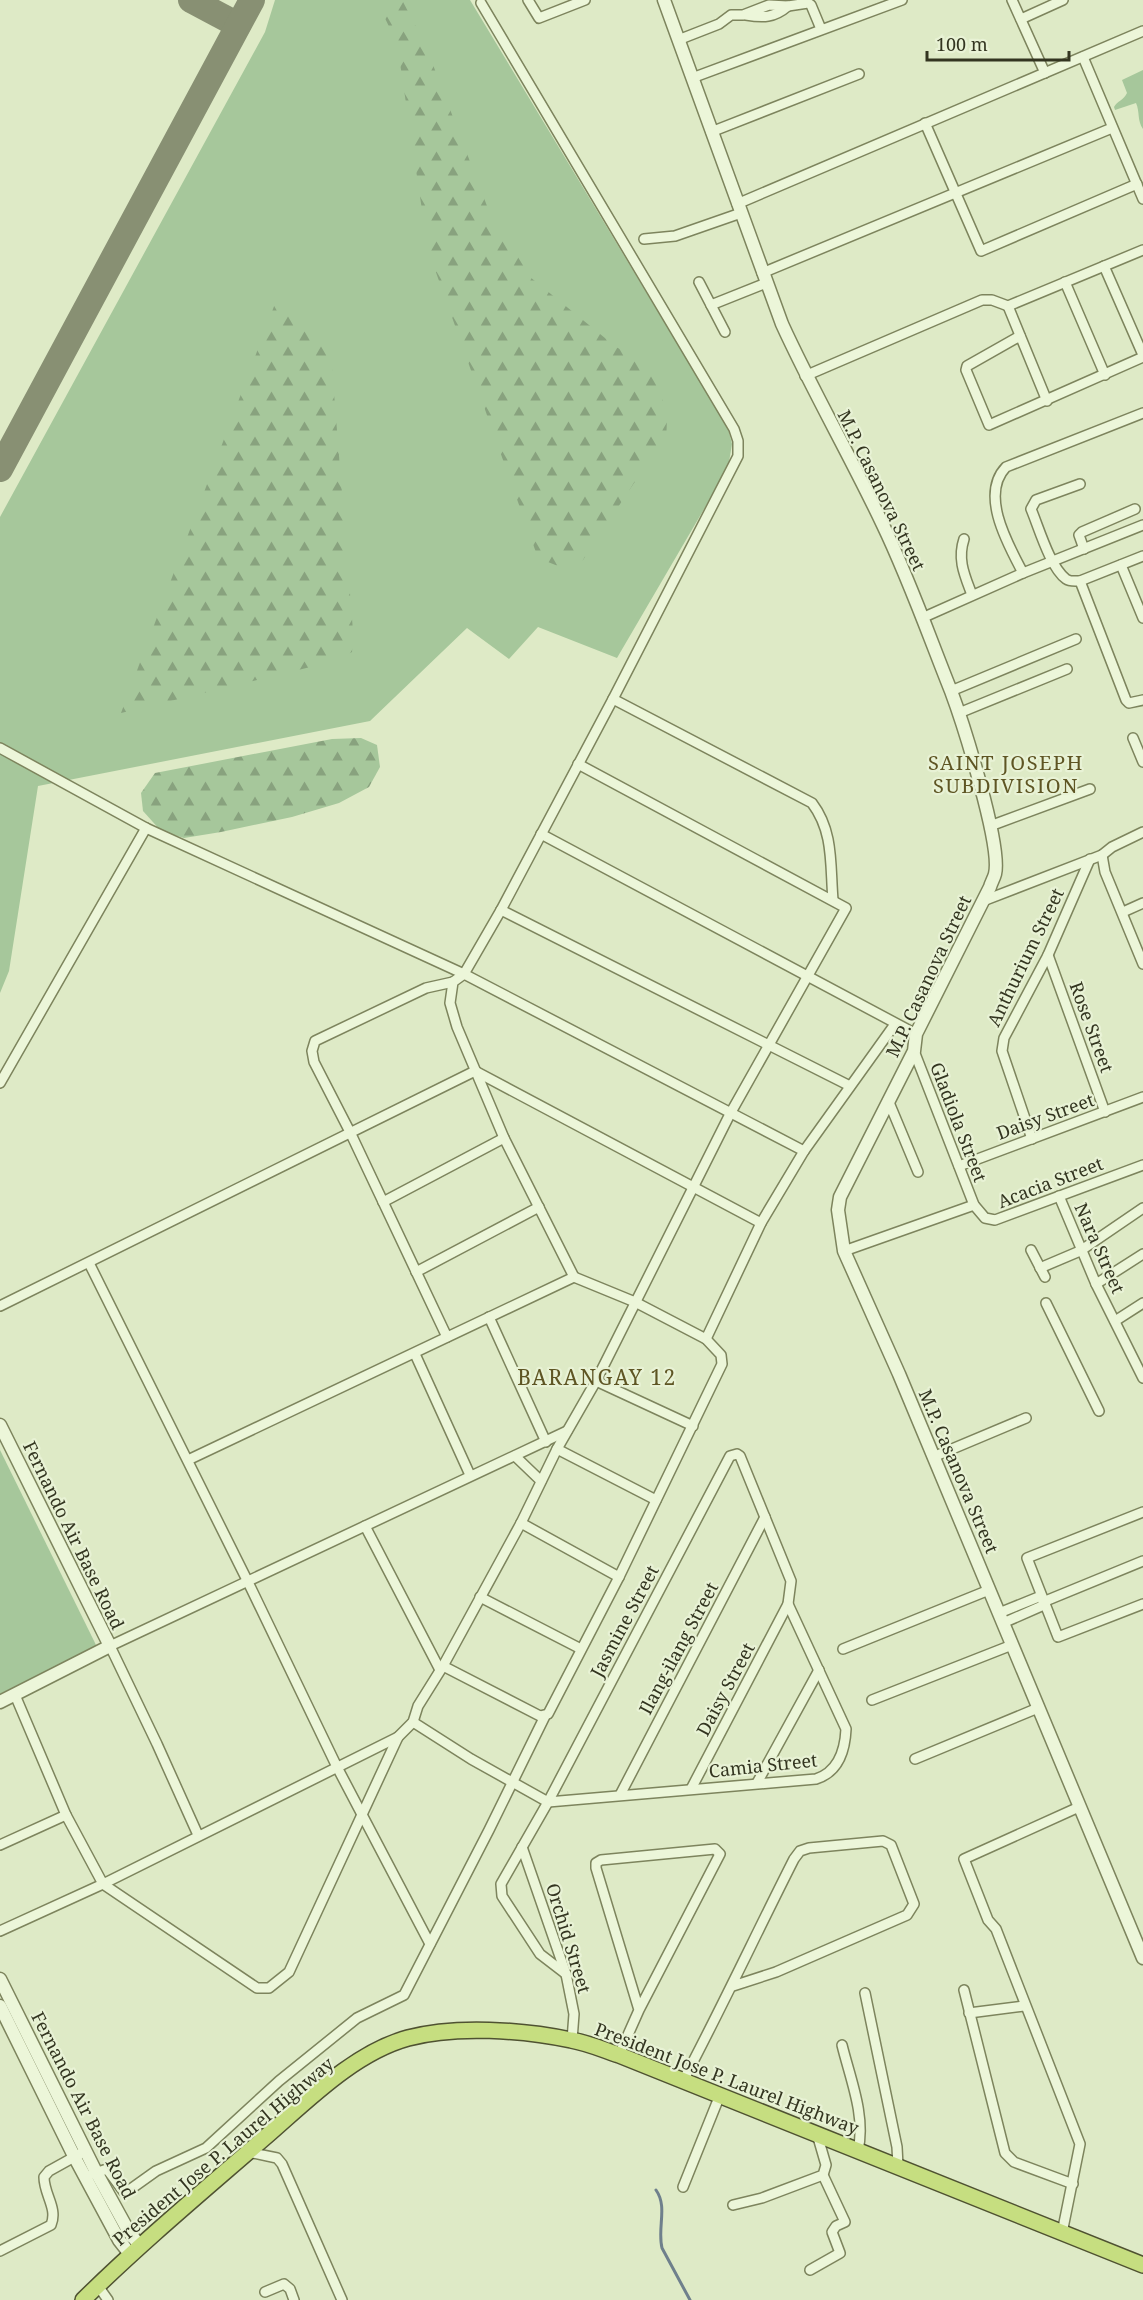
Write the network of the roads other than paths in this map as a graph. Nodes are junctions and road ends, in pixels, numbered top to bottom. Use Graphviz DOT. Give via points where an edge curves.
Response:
graph roads {
  1 [pos="528,0"];
  2 [pos="585,0"];
  3 [pos="664,0"];
  4 [pos="902,0"];
  5 [pos="1012,0"];
  6 [pos="1063,0"];
  7 [pos="481,3"];
  8 [pos="1021,19"];
  9 [pos="821,29"];
  10 [pos="1143,31"];
  11 [pos="678,40"];
  12 [pos="1083,57"];
  13 [pos="1045,73"];
  14 [pos="859,74"];
  15 [pos="692,78"];
  16 [pos="925,123"];
  17 [pos="1113,128"];
  18 [pos="711,132"];
  19 [pos="1137,184"];
  20 [pos="956,193"];
  21 [pos="1143,199"];
  22 [pos="739,208"];
  23 [pos="644,239"];
  24 [pos="1143,250"];
  25 [pos="1104,266"];
  26 [pos="764,278"];
  27 [pos="699,282"];
  28 [pos="1065,282"];
  29 [pos="711,305"];
  30 [pos="1008,306"];
  31 [pos="725,332"];
  32 [pos="1020,336"];
  33 [pos="1143,356"];
  34 [pos="1105,375"];
  35 [pos="805,376"];
  36 [pos="1047,401"];
  37 [pos="1143,413"];
  38 [pos="1080,484"];
  39 [pos="1135,509"];
  40 [pos="1143,525"];
  41 [pos="964,539"];
  42 [pos="1084,549"];
  43 [pos="1143,556"];
  44 [pos="1053,561"];
  45 [pos="1121,565"];
  46 [pos="1023,573"];
  47 [pos="1080,581"];
  48 [pos="972,596"];
  49 [pos="922,618"];
  50 [pos="1143,618"];
  51 [pos="1076,639"];
  52 [pos="1067,669"];
  53 [pos="951,691"];
  54 [pos="614,699"];
  55 [pos="1143,700"];
  56 [pos="959,713"];
  57 [pos="1133,738"];
  58 [pos="0,748"];
  59 [pos="1143,762"];
  60 [pos="578,765"];
  61 [pos="1090,789"];
  62 [pos="990,826"];
  63 [pos="146,828"];
  64 [pos="1143,832"];
  65 [pos="542,834"];
  66 [pos="1102,855"];
  67 [pos="1090,859"];
  68 [pos="833,900"];
  69 [pos="982,901"];
  70 [pos="1143,903"];
  71 [pos="501,910"];
  72 [pos="1123,912"];
  73 [pos="1048,955"];
  74 [pos="1143,964"];
  75 [pos="464,974"];
  76 [pos="806,977"];
  77 [pos="453,982"];
  78 [pos="895,1024"];
  79 [pos="916,1034"];
  80 [pos="768,1046"];
  81 [pos="914,1051"];
  82 [pos="475,1071"];
  83 [pos="0,1083"];
  84 [pos="850,1086"];
  85 [pos="1143,1098"];
  86 [pos="888,1100"];
  87 [pos="1105,1112"];
  88 [pos="730,1114"];
  89 [pos="350,1132"];
  90 [pos="504,1138"];
  91 [pos="1032,1139"];
  92 [pos="804,1151"];
  93 [pos="1143,1165"];
  94 [pos="959,1166"];
  95 [pos="918,1172"];
  96 [pos="693,1186"];
  97 [pos="1059,1196"];
  98 [pos="383,1202"];
  99 [pos="974,1205"];
  100 [pos="539,1207"];
  101 [pos="1143,1208"];
  102 [pos="761,1223"];
  103 [pos="1031,1250"];
  104 [pos="844,1251"];
  105 [pos="1080,1251"];
  106 [pos="1143,1254"];
  107 [pos="89,1263"];
  108 [pos="1040,1268"];
  109 [pos="416,1272"];
  110 [pos="574,1277"];
  111 [pos="1045,1277"];
  112 [pos="1096,1284"];
  113 [pos="635,1302"];
  114 [pos="1046,1303"];
  115 [pos="1143,1303"];
  116 [pos="0,1306"];
  117 [pos="489,1317"];
  118 [pos="1115,1321"];
  119 [pos="447,1337"];
  120 [pos="706,1339"];
  121 [pos="415,1354"];
  122 [pos="1143,1355"];
  123 [pos="1134,1361"];
  124 [pos="1143,1378"];
  125 [pos="596,1381"];
  126 [pos="1099,1411"];
  127 [pos="1026,1418"];
  128 [pos="0,1425"];
  129 [pos="693,1426"];
  130 [pos="567,1431"];
  131 [pos="546,1442"];
  132 [pos="557,1449"];
  133 [pos="515,1456"];
  134 [pos="933,1457"];
  135 [pos="188,1460"];
  136 [pos="470,1475"];
  137 [pos="541,1481"];
  138 [pos="656,1500"];
  139 [pos="1143,1512"];
  140 [pos="765,1517"];
  141 [pos="521,1523"];
  142 [pos="365,1526"];
  143 [pos="1143,1561"];
  144 [pos="619,1577"];
  145 [pos="248,1582"];
  146 [pos="989,1590"];
  147 [pos="480,1597"];
  148 [pos="1043,1601"];
  149 [pos="788,1604"];
  150 [pos="1143,1604"];
  151 [pos="1001,1618"];
  152 [pos="1012,1645"];
  153 [pos="110,1646"];
  154 [pos="581,1649"];
  155 [pos="843,1649"];
  156 [pos="442,1668"];
  157 [pos="819,1671"];
  158 [pos="15,1695"];
  159 [pos="872,1700"];
  160 [pos="0,1702"];
  161 [pos="1038,1708"];
  162 [pos="545,1716"];
  163 [pos="413,1722"];
  164 [pos="398,1737"];
  165 [pos="915,1759"];
  166 [pos="337,1767"];
  167 [pos="513,1783"];
  168 [pos="757,1783"];
  169 [pos="691,1789"];
  170 [pos="620,1795"];
  171 [pos="548,1802"];
  172 [pos="1079,1807"];
  173 [pos="362,1813"];
  174 [pos="66,1815"];
  175 [pos="198,1835"];
  176 [pos="0,1845"];
  177 [pos="522,1847"];
  178 [pos="103,1884"];
  179 [pos="0,1931"];
  180 [pos="430,1944"];
  181 [pos="1143,1958"];
  182 [pos="566,1974"];
  183 [pos="0,1979"];
  184 [pos="733,1986"];
  185 [pos="964,1990"];
  186 [pos="865,1993"];
  187 [pos="0,2006"];
  188 [pos="1024,2006"];
  189 [pos="639,2010"];
  190 [pos="969,2013"];
  191 [pos="572,2040"];
  192 [pos="842,2045"];
  193 [pos="619,2055"];
  194 [pos="31,2056"];
  195 [pos="683,2081"];
  196 [pos="720,2095"];
  197 [pos="817,2134"];
  198 [pos="858,2150"];
  199 [pos="248,2152"];
  200 [pos="80,2154"];
  201 [pos="898,2166"];
  202 [pos="91,2174"];
  203 [pos="822,2175"];
  204 [pos="1072,2184"];
  205 [pos="683,2187"];
  206 [pos="733,2205"];
  207 [pos="1062,2233"];
  208 [pos="135,2250"];
  209 [pos="0,2251"];
  210 [pos="1143,2265"];
  211 [pos="810,2270"];
  212 [pos="98,2286"];
  213 [pos="265,2292"];
  214 [pos="83,2300"];
  215 [pos="108,2300"];
  216 [pos="294,2300"];
  217 [pos="342,2300"];
  1 -- 2 [label="street" via="539,18"];
  3 -- 11 [label="street, M.P. Casanova Street"];
  4 -- 9 [label="street"];
  5 -- 8 [label="street"];
  6 -- 8 [label="street"];
  7 -- 54 [label="street" via="738,441 738,456"];
  8 -- 13 [label="street"];
  9 -- 11 [label="street" via="808,3 788,6 769,17 731,15 719,24"];
  9 -- 15 [label="street"];
  10 -- 12 [label="street"];
  11 -- 15 [label="street, M.P. Casanova Street"];
  12 -- 13 [label="street"];
  12 -- 17 [label="street"];
  13 -- 16 [label="street"];
  14 -- 18 [label="street"];
  15 -- 18 [label="street, M.P. Casanova Street"];
  16 -- 20 [label="street"];
  16 -- 22 [label="street"];
  17 -- 19 [label="street"];
  17 -- 20 [label="street"];
  18 -- 22 [label="street, M.P. Casanova Street"];
  19 -- 20 [label="street" via="981,251"];
  19 -- 21 [label="street"];
  20 -- 26 [label="street"];
  22 -- 23 [label="street" via="675,236"];
  22 -- 26 [label="street, M.P. Casanova Street"];
  24 -- 25 [label="street"];
  25 -- 28 [label="street"];
  25 -- 33 [label="street"];
  26 -- 29 [label="street"];
  26 -- 35 [label="street, M.P. Casanova Street"];
  27 -- 29 [label="street"];
  28 -- 30 [label="street"];
  28 -- 34 [label="street"];
  29 -- 31 [label="street"];
  30 -- 32 [label="street"];
  30 -- 35 [label="street" via="982,300"];
  32 -- 36 [label="street"];
  32 -- 36 [label="street" via="967,366 970,381 989,425"];
  33 -- 34 [label="street"];
  34 -- 36 [label="street"];
  35 -- 49 [label="street, M.P. Casanova Street" via="884,526"];
  37 -- 46 [label="street" via="1006,467 1000,473 995,510"];
  38 -- 44 [label="street" via="1033,503 1031,509"];
  39 -- 42 [label="street" via="1082,532 1079,535"];
  40 -- 42 [label="street"];
  41 -- 48 [label="street" via="960,551 962,567"];
  42 -- 44 [label="street"];
  43 -- 45 [label="street"];
  44 -- 46 [label="street"];
  44 -- 47 [label="street" via="1066,579"];
  45 -- 47 [label="street"];
  45 -- 50 [label="street"];
  46 -- 48 [label="street"];
  47 -- 55 [label="street" via="1126,700 1129,704"];
  48 -- 49 [label="street"];
  49 -- 53 [label="street, M.P. Casanova Street"];
  51 -- 53 [label="street"];
  52 -- 56 [label="street"];
  53 -- 56 [label="street, M.P. Casanova Street"];
  54 -- 60 [label="street"];
  54 -- 68 [label="street" via="812,803 827,830"];
  56 -- 62 [label="street, M.P. Casanova Street"];
  57 -- 59 [label="street"];
  58 -- 63 [label="street"];
  60 -- 65 [label="street"];
  60 -- 68 [label="street"];
  61 -- 62 [label="street"];
  62 -- 69 [label="street, M.P. Casanova Street" via="996,873"];
  63 -- 75 [label="street"];
  63 -- 83 [label="street"];
  64 -- 66 [label="street"];
  65 -- 71 [label="street"];
  65 -- 76 [label="street"];
  66 -- 67 [label="street"];
  66 -- 72 [label="street" via="1105,872"];
  67 -- 69 [label="street"];
  67 -- 73 [label="street, Anthurium Street"];
  68 -- 76 [label="street" via="846,908"];
  69 -- 79 [label="street, M.P. Casanova Street"];
  70 -- 72 [label="street"];
  71 -- 75 [label="street"];
  71 -- 80 [label="street"];
  72 -- 74 [label="street"];
  73 -- 87 [label="street, Rose Street"];
  73 -- 91 [label="street, Anthurium Street" via="1004,1038 1002,1051"];
  75 -- 77 [label="street"];
  75 -- 88 [label="street"];
  76 -- 78 [label="street"];
  76 -- 80 [label="street"];
  77 -- 82 [label="street" via="450,1003"];
  77 -- 89 [label="street" via="426,988 315,1041 314,1062"];
  78 -- 79 [label="street"];
  78 -- 84 [label="street"];
  79 -- 81 [label="street, M.P. Casanova Street"];
  80 -- 84 [label="street"];
  80 -- 88 [label="street"];
  81 -- 86 [label="street, M.P. Casanova Street"];
  81 -- 94 [label="street, Gladiola Street"];
  82 -- 89 [label="street"];
  82 -- 90 [label="street"];
  82 -- 96 [label="street"];
  84 -- 92 [label="street"];
  85 -- 87 [label="street, Daisy Street"];
  86 -- 95 [label="street"];
  86 -- 104 [label="street, M.P. Casanova Street" via="840,1197"];
  87 -- 91 [label="street, Daisy Street"];
  88 -- 92 [label="street"];
  88 -- 96 [label="street"];
  89 -- 98 [label="street"];
  89 -- 107 [label="street"];
  90 -- 98 [label="street"];
  90 -- 100 [label="street"];
  91 -- 94 [label="street, Daisy Street"];
  92 -- 102 [label="street"];
  93 -- 97 [label="street, Acacia Street"];
  94 -- 99 [label="street, Gladiola Street"];
  96 -- 102 [label="street"];
  96 -- 113 [label="street"];
  97 -- 99 [label="street, Acacia Street" via="995,1220 985,1218"];
  97 -- 105 [label="street, Nara Street"];
  98 -- 109 [label="street"];
  99 -- 104 [label="street"];
  100 -- 109 [label="street"];
  100 -- 110 [label="street"];
  101 -- 105 [label="street"];
  102 -- 120 [label="street"];
  103 -- 108 [label="street"];
  104 -- 134 [label="street, M.P. Casanova Street"];
  105 -- 108 [label="street"];
  105 -- 112 [label="street, Nara Street"];
  106 -- 112 [label="street"];
  107 -- 116 [label="street"];
  107 -- 135 [label="street"];
  108 -- 111 [label="street"];
  109 -- 119 [label="street"];
  110 -- 113 [label="street"];
  110 -- 117 [label="street"];
  112 -- 118 [label="street, Nara Street"];
  113 -- 120 [label="street"];
  113 -- 125 [label="street"];
  114 -- 126 [label="street"];
  115 -- 118 [label="street"];
  117 -- 119 [label="street"];
  117 -- 131 [label="street"];
  118 -- 123 [label="street, Nara Street"];
  119 -- 121 [label="street"];
  120 -- 129 [label="street" via="721,1355 722,1364"];
  121 -- 135 [label="street"];
  121 -- 136 [label="street"];
  122 -- 123 [label="street"];
  123 -- 124 [label="street, Nara Street"];
  125 -- 129 [label="street"];
  125 -- 130 [label="street"];
  127 -- 134 [label="street"];
  128 -- 153 [label="street, Fernando Air Base Road"];
  129 -- 138 [label="street"];
  130 -- 131 [label="street"];
  130 -- 132 [label="street"];
  131 -- 133 [label="street"];
  132 -- 137 [label="street"];
  132 -- 138 [label="street"];
  133 -- 136 [label="street"];
  133 -- 137 [label="street"];
  134 -- 146 [label="street, M.P. Casanova Street"];
  135 -- 145 [label="street"];
  136 -- 142 [label="street"];
  137 -- 141 [label="street"];
  138 -- 144 [label="street"];
  139 -- 148 [label="street" via="1027,1558"];
  140 -- 149 [label="street" via="791,1581"];
  140 -- 170 [label="street, Ilang-ilang Street"];
  140 -- 171 [label="street, Jasmine Street" via="740,1456 730,1456"];
  141 -- 144 [label="street"];
  141 -- 147 [label="street"];
  142 -- 145 [label="street"];
  142 -- 156 [label="street"];
  143 -- 148 [label="street"];
  144 -- 154 [label="street"];
  145 -- 153 [label="street"];
  145 -- 166 [label="street"];
  146 -- 151 [label="street, M.P. Casanova Street"];
  146 -- 155 [label="street"];
  147 -- 154 [label="street"];
  147 -- 156 [label="street"];
  148 -- 150 [label="street" via="1058,1637"];
  148 -- 151 [label="street"];
  149 -- 157 [label="street, Camia Street"];
  149 -- 169 [label="street, Daisy Street"];
  151 -- 152 [label="street, M.P. Casanova Street"];
  152 -- 159 [label="street"];
  152 -- 161 [label="street, M.P. Casanova Street"];
  153 -- 158 [label="street, Fernando Air Base Road"];
  153 -- 175 [label="street"];
  154 -- 162 [label="street"];
  156 -- 162 [label="street"];
  156 -- 163 [label="street" via="418,1706"];
  157 -- 168 [label="street"];
  157 -- 168 [label="street, Camia Street" via="846,1729 845,1744 835,1767 828,1775 816,1779"];
  158 -- 160 [label="street, Fernando Air Base Road"];
  158 -- 174 [label="street"];
  161 -- 165 [label="street"];
  161 -- 172 [label="street, M.P. Casanova Street"];
  162 -- 167 [label="street"];
  163 -- 164 [label="street"];
  163 -- 167 [label="street"];
  164 -- 166 [label="street"];
  164 -- 173 [label="street"];
  166 -- 173 [label="street"];
  166 -- 175 [label="street"];
  167 -- 171 [label="street"];
  167 -- 180 [label="street"];
  168 -- 169 [label="street, Camia Street"];
  169 -- 170 [label="street, Camia Street"];
  170 -- 171 [label="street, Camia Street"];
  171 -- 177 [label="street, Jasmine Street"];
  172 -- 181 [label="street, M.P. Casanova Street"];
  172 -- 188 [label="street" via="964,1859 988,1920 996,1929"];
  173 -- 178 [label="street" via="290,1972 269,1988 257,1988"];
  173 -- 180 [label="street"];
  174 -- 176 [label="street"];
  174 -- 178 [label="street"];
  175 -- 178 [label="street"];
  177 -- 182 [label="street, Orchid Street"];
  177 -- 182 [label="street, Jasmine Street" via="501,1884 502,1896 540,1954"];
  178 -- 179 [label="street"];
  180 -- 202 [label="street" via="404,1995 357,2018 279,2081 206,2148 124,2192 107,2169"];
  182 -- 191 [label="street, Orchid Street" via="574,2014"];
  183 -- 194 [label="street, Fernando Air Base Road"];
  184 -- 184 [label="street" via="800,1851 883,1841 891,1845 914,1904 907,1915 776,1972"];
  184 -- 195 [label="street"];
  185 -- 190 [label="street"];
  186 -- 201 [label="street"];
  187 -- 194 [label="street, Fernando Air Base Road"];
  188 -- 190 [label="street"];
  188 -- 204 [label="street" via="1080,2144"];
  189 -- 189 [label="street" via="596,1863 715,1849 720,1854"];
  189 -- 193 [label="street"];
  190 -- 204 [label="street" via="1005,2153 1014,2162"];
  191 -- 193 [label="highway, President Jose P. Laurel Highway"];
  191 -- 199 [label="highway, President Jose P. Laurel Highway" via="465,2031 407,2038 385,2046 353,2066"];
  192 -- 198 [label="street" via="857,2108 861,2139"];
  193 -- 195 [label="highway, President Jose P. Laurel Highway"];
  194 -- 200 [label="street, Fernando Air Base Road"];
  195 -- 196 [label="highway, President Jose P. Laurel Highway"];
  196 -- 197 [label="highway, President Jose P. Laurel Highway"];
  196 -- 205 [label="street"];
  197 -- 198 [label="highway, President Jose P. Laurel Highway"];
  197 -- 203 [label="street" via="826,2165"];
  198 -- 201 [label="highway, President Jose P. Laurel Highway"];
  199 -- 208 [label="highway, President Jose P. Laurel Highway"];
  199 -- 217 [label="street" via="277,2158 282,2164"];
  200 -- 202 [label="street, Fernando Air Base Road"];
  200 -- 209 [label="street" via="44,2177 54,2211 51,2225"];
  201 -- 207 [label="highway, President Jose P. Laurel Highway"];
  202 -- 208 [label="street, Fernando Air Base Road" via="129,2232"];
  203 -- 206 [label="street"];
  203 -- 211 [label="street" via="845,2222 833,2228 840,2253"];
  204 -- 207 [label="street"];
  207 -- 210 [label="highway, President Jose P. Laurel Highway"];
  208 -- 212 [label="highway, President Jose P. Laurel Highway"];
  212 -- 214 [label="highway, President Jose P. Laurel Highway"];
  212 -- 215 [label="street"];
  213 -- 216 [label="street" via="284,2284"];
}
